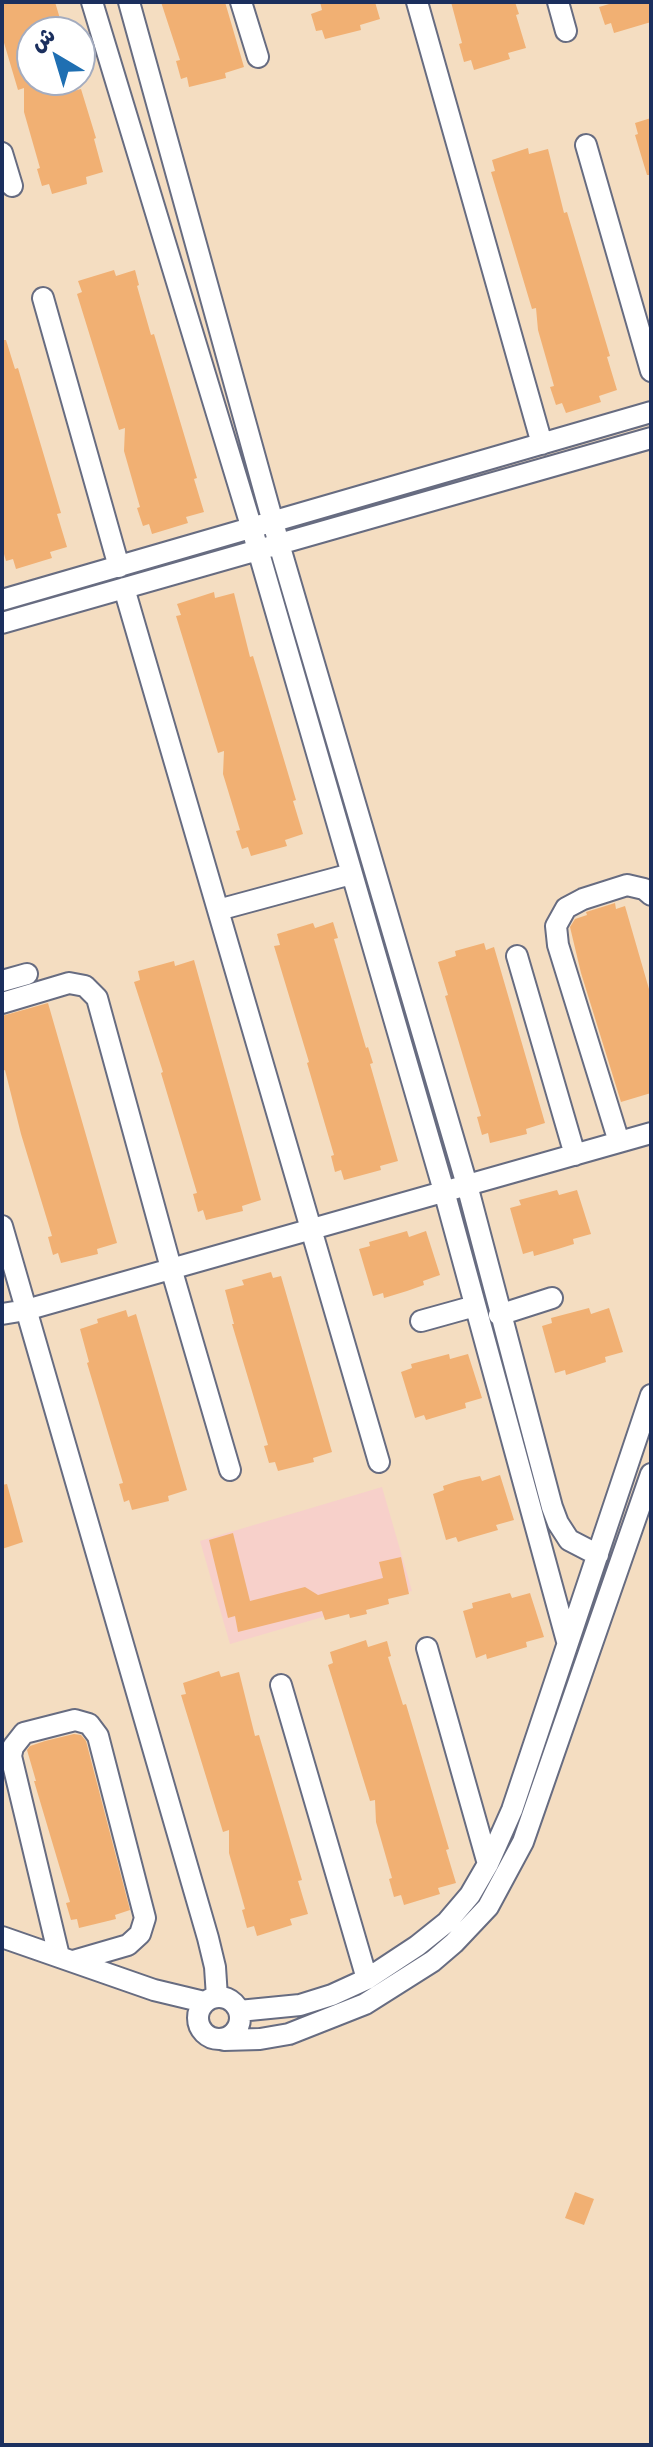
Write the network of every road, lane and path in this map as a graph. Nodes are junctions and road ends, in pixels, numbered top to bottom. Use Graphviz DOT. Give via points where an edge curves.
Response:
graph roads {
  1 [pos="92,2"];
  2 [pos="129,2"];
  3 [pos="241,2"];
  4 [pos="417,2"];
  5 [pos="558,2"];
  6 [pos="566,31"];
  7 [pos="258,57"];
  8 [pos="586,145"];
  9 [pos="2,153"];
  10 [pos="12,186"];
  11 [pos="43,298"];
  12 [pos="651,371"];
  13 [pos="651,412"];
  14 [pos="651,438"];
  15 [pos="542,444"];
  16 [pos="273,523"];
  17 [pos="252,529"];
  18 [pos="279,544"];
  19 [pos="257,550"];
  20 [pos="119,567"];
  21 [pos="124,588"];
  22 [pos="2,600"];
  23 [pos="2,623"];
  24 [pos="351,874"];
  25 [pos="651,895"];
  26 [pos="218,910"];
  27 [pos="517,956"];
  28 [pos="27,974"];
  29 [pos="2,981"];
  30 [pos="2,1003"];
  31 [pos="651,1133"];
  32 [pos="619,1142"];
  33 [pos="575,1155"];
  34 [pos="467,1185"];
  35 [pos="444,1191"];
  36 [pos="2,1226"];
  37 [pos="311,1228"];
  38 [pos="171,1268"];
  39 [pos="552,1298"];
  40 [pos="475,1306"];
  41 [pos="26,1310"];
  42 [pos="2,1314"];
  43 [pos="499,1315"];
  44 [pos="421,1321"];
  45 [pos="651,1395"];
  46 [pos="379,1462"];
  47 [pos="230,1470"];
  48 [pos="651,1474"];
  49 [pos="598,1555"];
  50 [pos="567,1641"];
  51 [pos="427,1648"];
  52 [pos="281,1685"];
  53 [pos="488,1864"];
  54 [pos="2,1937"];
  55 [pos="66,1958"];
  56 [pos="367,1979"];
  57 [pos="154,1990"];
  58 [pos="210,2000"];
  59 [pos="239,2011"];
  60 [pos="198,2023"];
  61 [pos="224,2040"];
  1 -- 17 [label="street"];
  2 -- 16 [label="street"];
  3 -- 7 [label="street"];
  4 -- 15 [label="street"];
  5 -- 6 [label="street"];
  8 -- 12 [label="street"];
  9 -- 10 [label="street"];
  11 -- 20 [label="street"];
  13 -- 15 [label="street"];
  14 -- 18 [label="street"];
  15 -- 16 [label="street"];
  16 -- 17 [label="street"];
  16 -- 18 [label="street"];
  17 -- 19 [label="street"];
  17 -- 20 [label="street"];
  18 -- 19 [label="street"];
  18 -- 34 [label="street"];
  19 -- 21 [label="street"];
  19 -- 24 [label="street"];
  20 -- 22 [label="street"];
  21 -- 23 [label="street"];
  21 -- 26 [label="street"];
  24 -- 26 [label="street"];
  24 -- 35 [label="street"];
  25 -- 32 [label="street" via="627,885 583,899 566,908 556,926"];
  26 -- 37 [label="street"];
  27 -- 33 [label="street"];
  28 -- 29 [label="street"];
  30 -- 38 [label="street" via="69,983 85,986 97,998"];
  31 -- 32 [label="street"];
  32 -- 33 [label="street"];
  33 -- 34 [label="street"];
  34 -- 35 [label="street"];
  34 -- 43 [label="street"];
  35 -- 37 [label="street"];
  35 -- 40 [label="street"];
  36 -- 41 [label="street"];
  37 -- 38 [label="street"];
  37 -- 46 [label="street"];
  38 -- 41 [label="street"];
  38 -- 47 [label="street"];
  39 -- 43 [label="street"];
  40 -- 44 [label="street"];
  40 -- 50 [label="street"];
  41 -- 42 [label="street"];
  41 -- 58 [label="street" via="208,1938 215,1967"];
  43 -- 49 [label="street" via="558,1523 569,1540"];
  45 -- 49 [label="street"];
  48 -- 61 [label="street" via="523,1842 488,1907 433,1961 365,2004 289,2034"];
  49 -- 50 [label="street"];
  50 -- 53 [label="street" via="512,1810"];
  51 -- 53 [label="street"];
  52 -- 56 [label="street"];
  53 -- 56 [label="street" via="447,1922"];
  54 -- 55 [label="street"];
  55 -- 55 [label="street" via="128,1945 140,1934 145,1918 98,1736 89,1724 75,1720 24,1733 11,1756"];
  55 -- 57 [label="street"];
  56 -- 59 [label="street" via="300,2005"];
  57 -- 58 [label="street"];
  57 -- 60 [label="street"];
  58 -- 59 [label="street" via="231,2000"];
  58 -- 60 [label="street" via="197,2016"];
  59 -- 61 [label="street" via="239,2026"];
  60 -- 61 [label="street" via="205,2035"];
}
